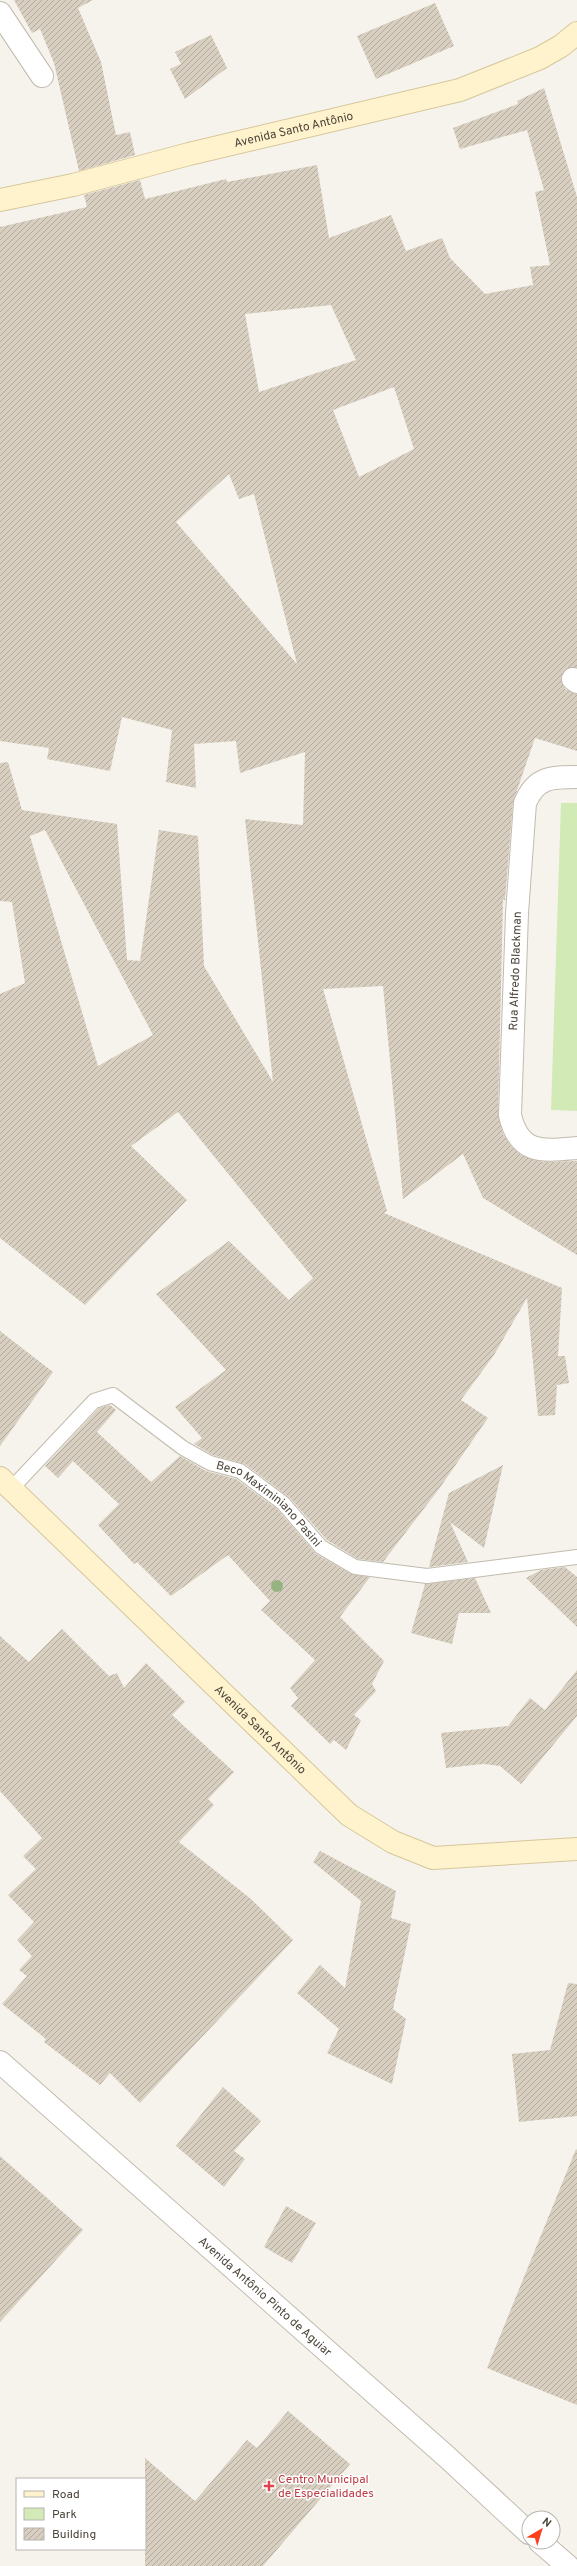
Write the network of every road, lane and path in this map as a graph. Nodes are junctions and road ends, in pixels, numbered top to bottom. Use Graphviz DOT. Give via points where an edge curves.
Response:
graph roads {
  1 [pos="0,13"];
  2 [pos="577,32"];
  3 [pos="42,76"];
  4 [pos="0,200"];
  5 [pos="577,778"];
  6 [pos="577,1148"];
  7 [pos="6,1483"];
  8 [pos="577,1557"];
  9 [pos="577,1849"];
  10 [pos="0,2062"];
  11 [pos="521,2526"];
  12 [pos="549,2550"];
  13 [pos="568,2566"];
  1 -- 3 [label="street"];
  2 -- 4 [label="street, Avenida Santo Antônio" via="561,46 540,58 460,90 189,154 73,185"];
  5 -- 6 [label="street, Rua Alfredo Blackman" via="554,777 542,782 530,792 525,803 517,913 510,1115 513,1130 521,1141 532,1148"];
  7 -- 8 [label="lane, Beco Maximiniano Pasini" via="94,1401 113,1395 183,1448 210,1463 240,1471 283,1504 321,1547 355,1567 427,1576"];
  7 -- 9 [label="street, Avenida Santo Antônio" via="349,1815 393,1842 433,1858"];
  10 -- 11 [label="street, Avenida Antônio Pinto de Aguiar" via="447,2457"];
  12 -- 13 [label="street"];
}
